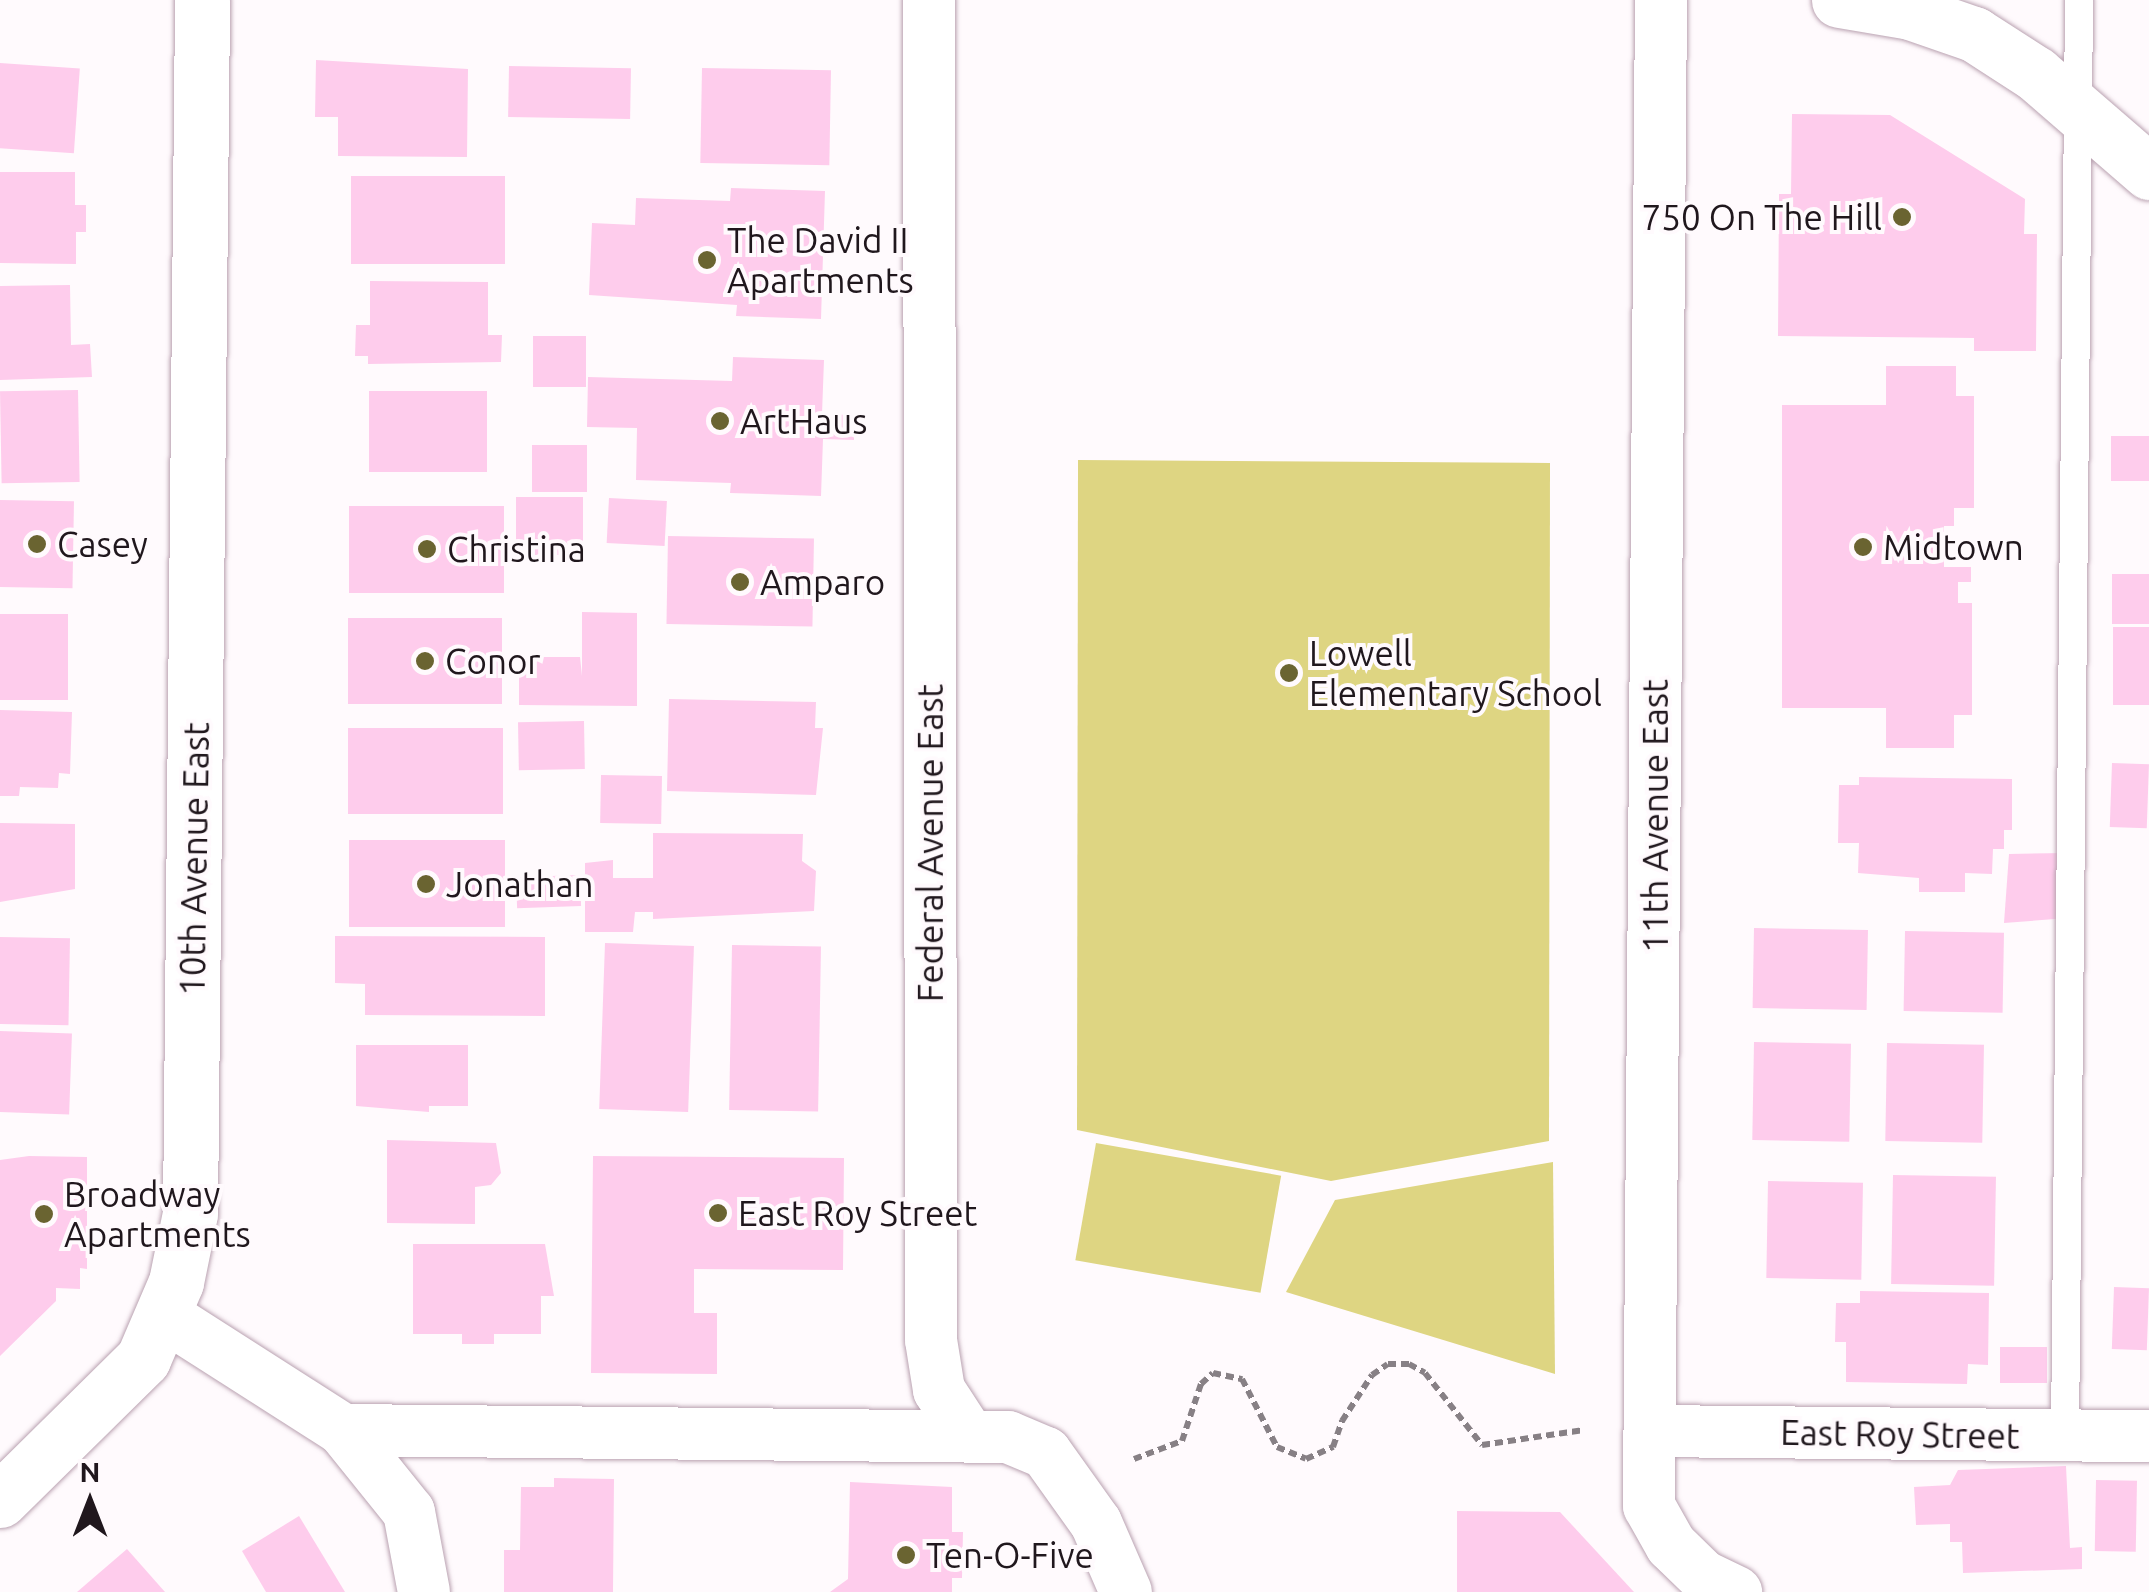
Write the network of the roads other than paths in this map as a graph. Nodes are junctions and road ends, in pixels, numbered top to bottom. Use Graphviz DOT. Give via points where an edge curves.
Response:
graph roads {
  1 [pos="202,0"];
  2 [pos="929,0"];
  3 [pos="1661,0"];
  4 [pos="1838,0"];
  5 [pos="2079,0"];
  6 [pos="2078,110"];
  7 [pos="2149,172"];
  8 [pos="165,1316"];
  9 [pos="343,1430"];
  10 [pos="1651,1432"];
  11 [pos="967,1434"];
  12 [pos="2065,1436"];
  13 [pos="2149,1436"];
  14 [pos="0,1500"];
  15 [pos="424,1592"];
  16 [pos="1126,1592"];
  17 [pos="1736,1592"];
  1 -- 8 [label="main road, 10th Avenue East" via="191,1179 184,1249"];
  2 -- 11 [label="street, Federal Avenue East" via="931,1340 939,1390"];
  3 -- 10 [label="street, 11th Avenue East"];
  4 -- 6 [label="main road" via="1910,12 1974,34"];
  5 -- 6 [label="lane"];
  6 -- 7 [label="main road"];
  6 -- 12 [label="lane"];
  8 -- 9 [label="street"];
  8 -- 14 [label="main road" via="124,1384"];
  9 -- 11 [label="street"];
  9 -- 15 [label="street" via="409,1512"];
  10 -- 12 [label="street, East Roy Street"];
  10 -- 17 [label="street, 11th Avenue East" via="1650,1506 1671,1545 1703,1576"];
  11 -- 16 [label="street" via="1008,1437 1046,1453 1096,1523"];
  12 -- 13 [label="street, East Roy Street"];
}
